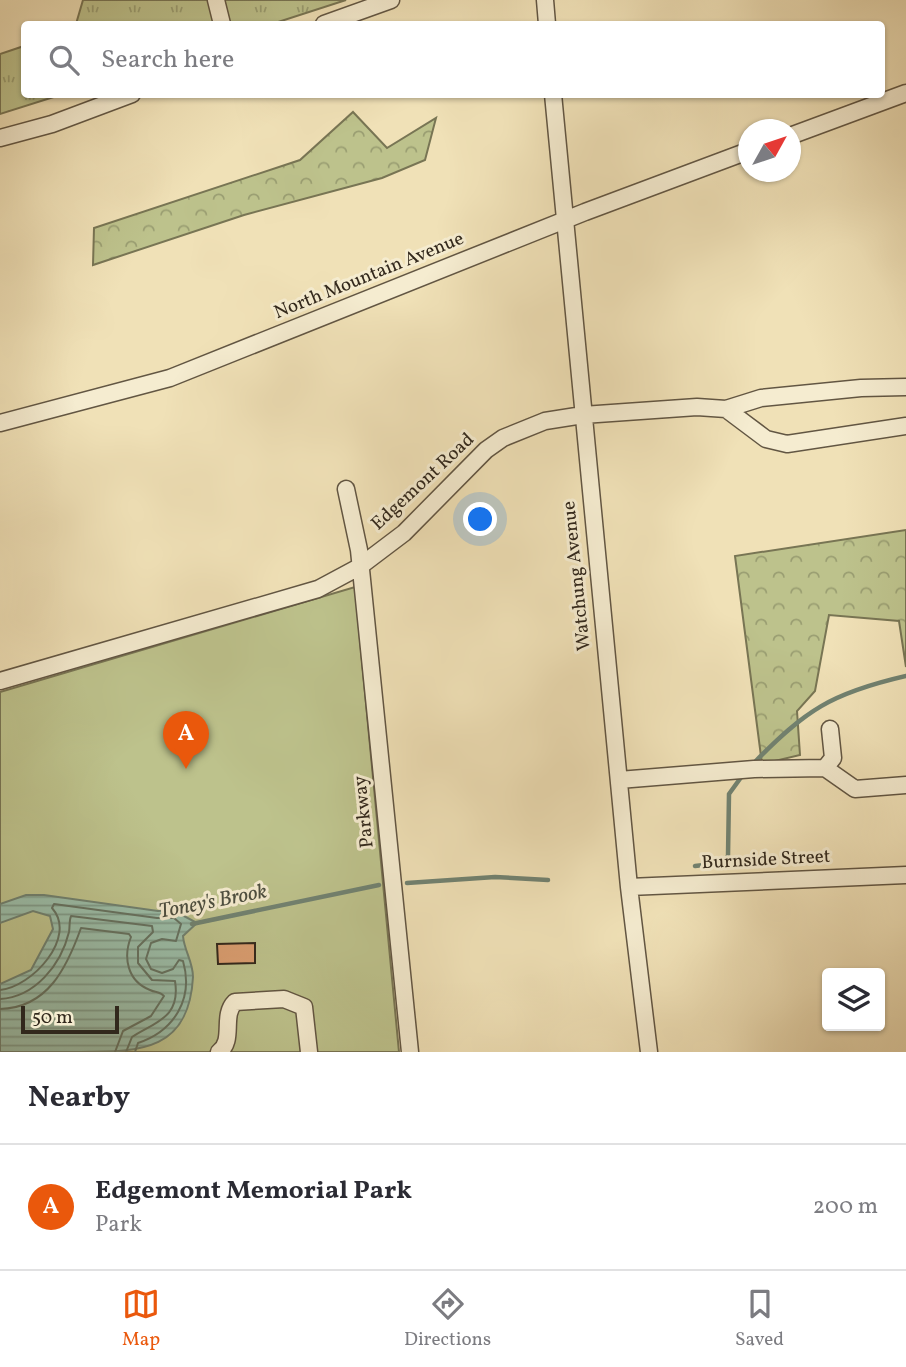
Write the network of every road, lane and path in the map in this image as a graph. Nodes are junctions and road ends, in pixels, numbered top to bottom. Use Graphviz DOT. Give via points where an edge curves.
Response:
graph roads {
  1 [pos="216,0"];
  2 [pos="391,0"];
  3 [pos="545,0"];
  4 [pos="221,21"];
  5 [pos="332,21"];
  6 [pos="547,21"];
  7 [pos="906,93"];
  8 [pos="121,98"];
  9 [pos="553,98"];
  10 [pos="801,132"];
  11 [pos="0,138"];
  12 [pos="738,155"];
  13 [pos="565,220"];
  14 [pos="906,387"];
  15 [pos="726,409"];
  16 [pos="583,415"];
  17 [pos="0,423"];
  18 [pos="906,426"];
  19 [pos="346,489"];
  20 [pos="359,567"];
  21 [pos="0,681"];
  22 [pos="830,729"];
  23 [pos="825,768"];
  24 [pos="619,780"];
  25 [pos="906,785"];
  26 [pos="906,874"];
  27 [pos="629,887"];
  28 [pos="219,1052"];
  29 [pos="309,1052"];
  30 [pos="410,1052"];
  31 [pos="649,1052"];
  1 -- 4 [label="street"];
  2 -- 5 [label="street"];
  3 -- 6 [label="street"];
  7 -- 10 [label="street"];
  8 -- 11 [label="street"];
  9 -- 13 [label="street, Watchung Avenue"];
  12 -- 13 [label="street, North Mountain Avenue"];
  13 -- 16 [label="street, Watchung Avenue"];
  13 -- 17 [label="street, North Mountain Avenue" via="170,378"];
  14 -- 15 [label="street, Edgemont Road" via="761,398"];
  15 -- 16 [label="street, Edgemont Road"];
  15 -- 18 [label="street" via="756,434 787,444"];
  16 -- 20 [label="street, Edgemont Road" via="545,421 503,438 470,464 404,533"];
  16 -- 24 [label="street, Watchung Avenue"];
  19 -- 20 [label="street, Parkway"];
  20 -- 21 [label="street, Edgemont Road" via="292,598"];
  20 -- 30 [label="street, Parkway"];
  22 -- 23 [label="street" via="833,758"];
  23 -- 24 [label="street"];
  23 -- 25 [label="street" via="855,789"];
  24 -- 27 [label="street, Watchung Avenue"];
  26 -- 27 [label="street, Burnside Street"];
  27 -- 31 [label="street, Watchung Avenue"];
  28 -- 29 [label="street" via="226,1042 229,1010 236,1002 284,999 304,1007"];
}
